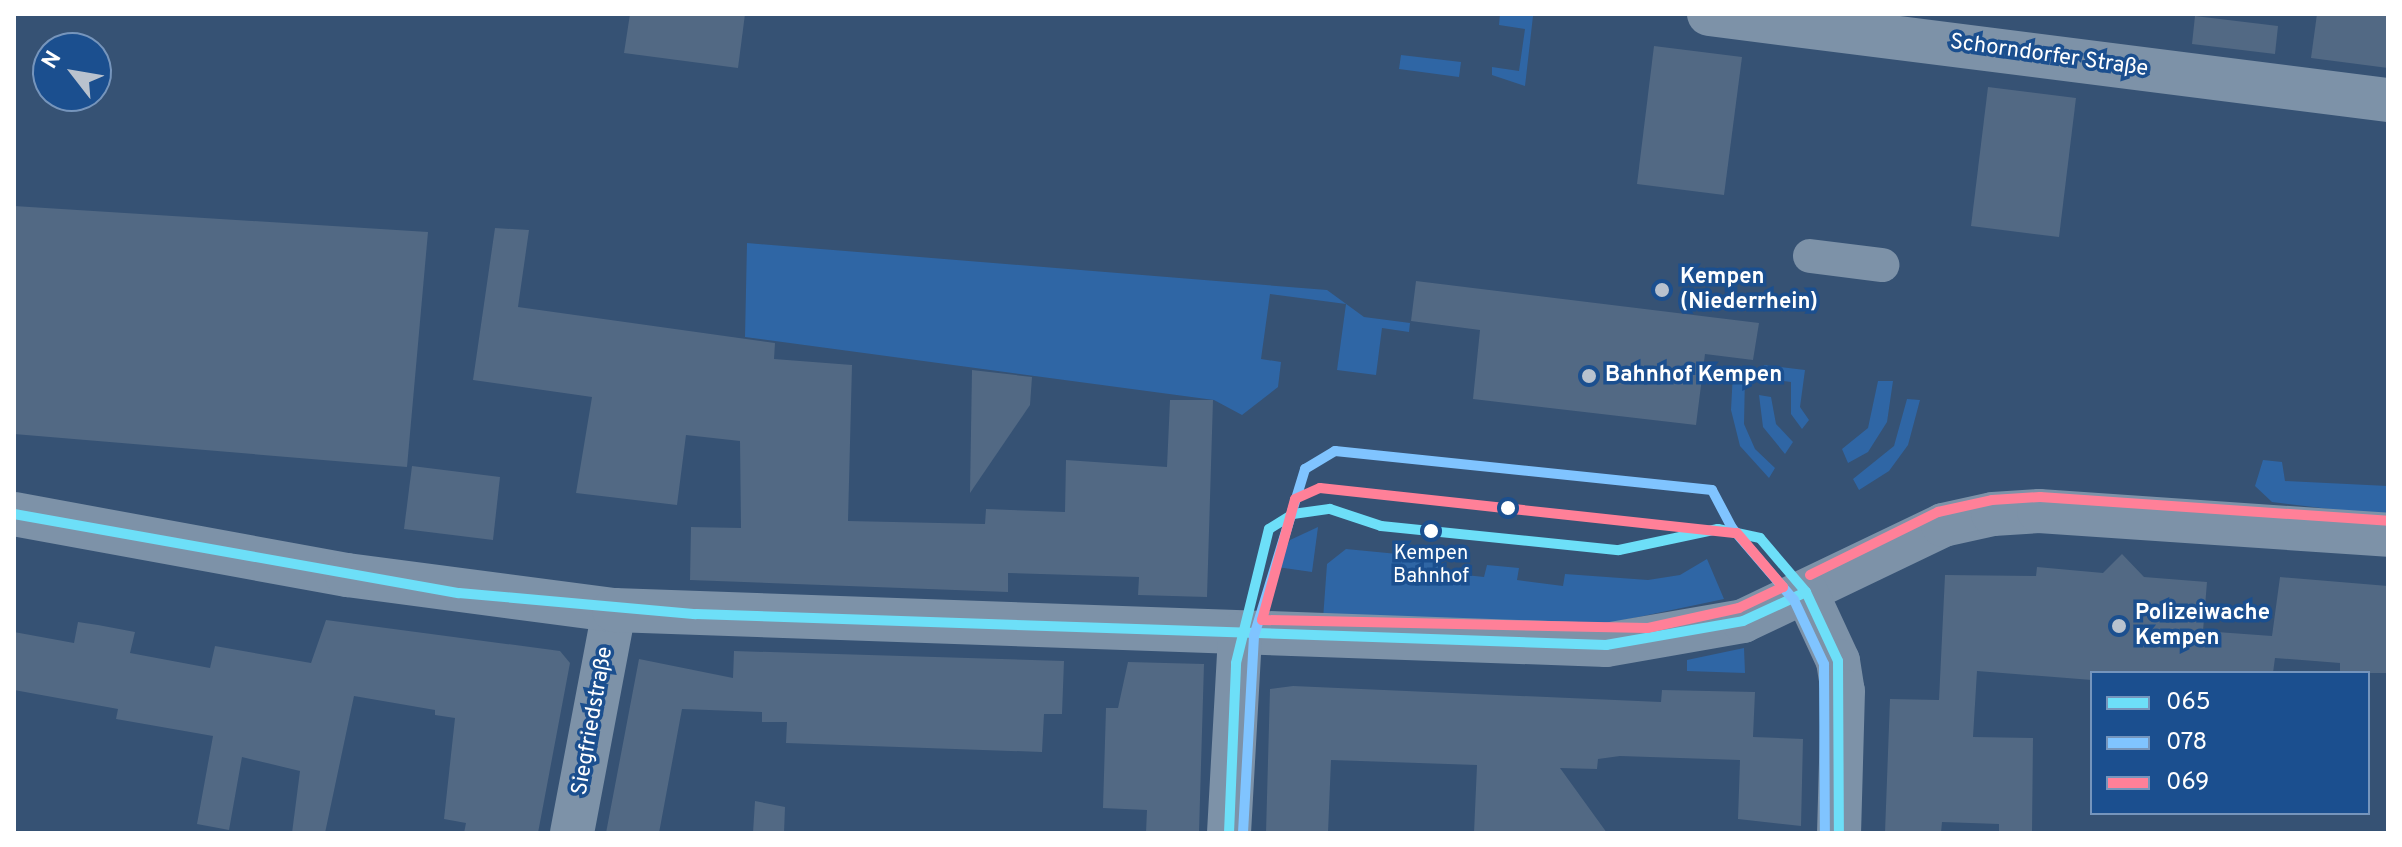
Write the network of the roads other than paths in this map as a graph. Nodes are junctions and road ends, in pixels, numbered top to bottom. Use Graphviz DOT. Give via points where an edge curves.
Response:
graph roads {
  1 [pos="1709,14"];
  2 [pos="2388,100"];
  3 [pos="1810,256"];
  4 [pos="1882,265"];
  5 [pos="14,514"];
  6 [pos="2388,535"];
  7 [pos="1806,592"];
  8 [pos="614,610"];
  9 [pos="1240,634"];
  10 [pos="572,833"];
  11 [pos="1229,833"];
  12 [pos="1839,833"];
  1 -- 2 [label="street, Schorndorfer Straße"];
  3 -- 4 [label="street"];
  5 -- 8 [label="street" via="347,575"];
  6 -- 7 [label="street" via="2039,511 1993,514 1943,525"];
  7 -- 9 [label="street" via="1743,621 1648,642"];
  7 -- 12 [label="street" via="1838,661 1843,691"];
  8 -- 9 [label="street"];
  8 -- 10 [label="street, Siegfriedstraße"];
  9 -- 11 [label="street"];
}
